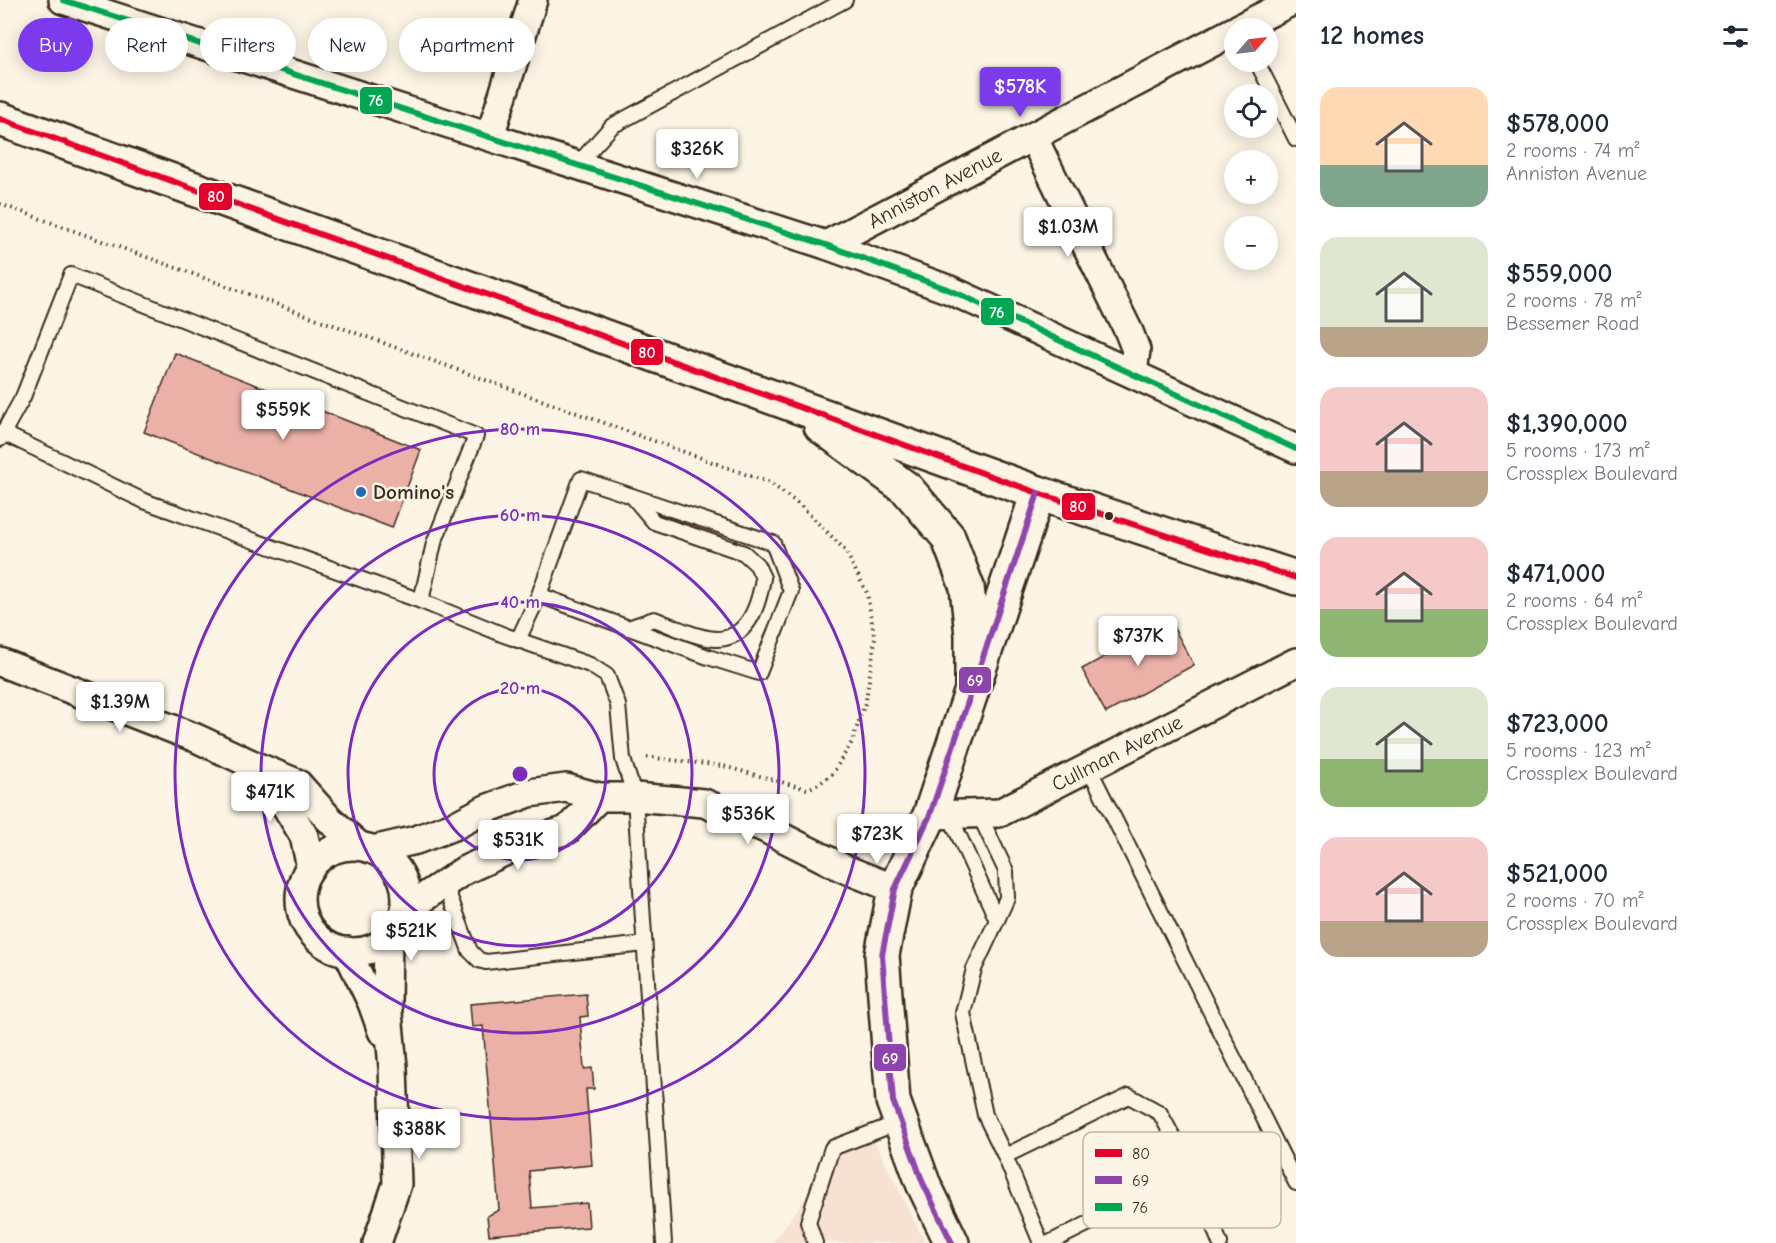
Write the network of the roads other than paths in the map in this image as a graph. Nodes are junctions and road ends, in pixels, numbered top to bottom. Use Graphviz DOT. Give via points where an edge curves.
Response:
graph roads {
  1 [pos="63,0"];
  2 [pos="534,0"];
  3 [pos="845,0"];
  4 [pos="1295,0"];
  5 [pos="1260,18"];
  6 [pos="1224,36"];
  7 [pos="1262,72"];
  8 [pos="0,119"];
  9 [pos="490,136"];
  10 [pos="1033,137"];
  11 [pos="1296,140"];
  12 [pos="578,165"];
  13 [pos="826,245"];
  14 [pos="1133,374"];
  15 [pos="790,404"];
  16 [pos="2,436"];
  17 [pos="1296,449"];
  18 [pos="1038,493"];
  19 [pos="632,496"];
  20 [pos="1296,578"];
  21 [pos="539,595"];
  22 [pos="421,601"];
  23 [pos="628,628"];
  24 [pos="518,640"];
  25 [pos="0,662"];
  26 [pos="1296,662"];
  27 [pos="972,689"];
  28 [pos="258,767"];
  29 [pos="1089,768"];
  30 [pos="599,797"];
  31 [pos="634,797"];
  32 [pos="979,814"];
  33 [pos="940,815"];
  34 [pos="366,848"];
  35 [pos="311,867"];
  36 [pos="445,884"];
  37 [pos="895,889"];
  38 [pos="405,910"];
  39 [pos="997,920"];
  40 [pos="388,939"];
  41 [pos="644,944"];
  42 [pos="347,951"];
  43 [pos="393,1067"];
  44 [pos="900,1122"];
  45 [pos="1170,1132"];
  46 [pos="1271,1132"];
  47 [pos="1281,1153"];
  48 [pos="1005,1156"];
  49 [pos="1296,1183"];
  50 [pos="1083,1226"];
  51 [pos="1214,1228"];
  52 [pos="377,1243"];
  53 [pos="664,1243"];
  54 [pos="815,1243"];
  55 [pos="952,1243"];
  56 [pos="1041,1243"];
  57 [pos="1049,1243"];
  58 [pos="1220,1243"];
  1 -- 9 [label="street"];
  2 -- 9 [label="street"];
  3 -- 12 [label="lane" via="612,126"];
  4 -- 5 [label="street"];
  6 -- 10 [label="street, Anniston Avenue"];
  7 -- 11 [label="lane"];
  8 -- 15 [label="main road"];
  9 -- 12 [label="street"];
  10 -- 13 [label="street, Anniston Avenue"];
  10 -- 14 [label="street" via="1129,332 1136,350"];
  12 -- 13 [label="street"];
  13 -- 14 [label="street" via="951,290"];
  14 -- 17 [label="street"];
  15 -- 18 [label="main road"];
  15 -- 27 [label="main road" via="907,489 948,537 968,587"];
  16 -- 22 [label="lane" via="144,501"];
  16 -- 22 [label="lane" via="23,397 71,276 476,436 434,543"];
  18 -- 20 [label="main road"];
  18 -- 27 [label="main road"];
  19 -- 21 [label="lane" via="581,479"];
  19 -- 23 [label="lane" via="654,522 744,553 757,565 763,578 755,611 734,634 718,639 654,619"];
  19 -- 23 [label="lane" via="773,543 791,591 759,673"];
  21 -- 23 [label="lane"];
  21 -- 24 [label="lane"];
  22 -- 24 [label="lane"];
  24 -- 31 [label="lane" via="590,665 607,676 618,705 623,759"];
  25 -- 28 [label="street" via="195,738"];
  26 -- 29 [label="street, Cullman Avenue"];
  27 -- 33 [label="main road"];
  28 -- 34 [label="street" via="297,783 329,819"];
  28 -- 35 [label="street" via="304,836"];
  29 -- 32 [label="street, Cullman Avenue" via="999,813"];
  29 -- 46 [label="lane"];
  30 -- 31 [label="street"];
  30 -- 34 [label="street" via="566,788 529,793 416,840"];
  30 -- 36 [label="street" via="567,830 524,843 465,870"];
  31 -- 37 [label="street" via="704,803"];
  31 -- 41 [label="lane"];
  32 -- 33 [label="street, Cullman Avenue"];
  32 -- 39 [label="lane" via="1006,871 1007,898"];
  33 -- 37 [label="main road"];
  33 -- 39 [label="lane"];
  34 -- 35 [label="street" via="341,847 324,854"];
  34 -- 38 [label="street" via="389,860 400,874"];
  35 -- 42 [label="street" via="299,892 302,915 316,937"];
  36 -- 38 [label="street"];
  36 -- 41 [label="lane" via="470,951 478,960"];
  37 -- 44 [label="main road" via="882,955 892,1101"];
  38 -- 40 [label="street"];
  39 -- 48 [label="lane" via="974,969 963,1013 985,1115"];
  40 -- 42 [label="street" via="376,947"];
  40 -- 43 [label="street" via="387,1002"];
  41 -- 53 [label="lane"];
  42 -- 43 [label="street" via="372,1003"];
  43 -- 52 [label="street" via="397,1184"];
  44 -- 54 [label="lane" via="832,1148 808,1222"];
  44 -- 55 [label="main road" via="923,1184"];
  45 -- 48 [label="lane" via="1160,1113 1130,1096"];
  47 -- 49 [label="lane"];
  48 -- 56 [label="lane"];
  50 -- 57 [label="lane"];
  51 -- 58 [label="lane"];
}
